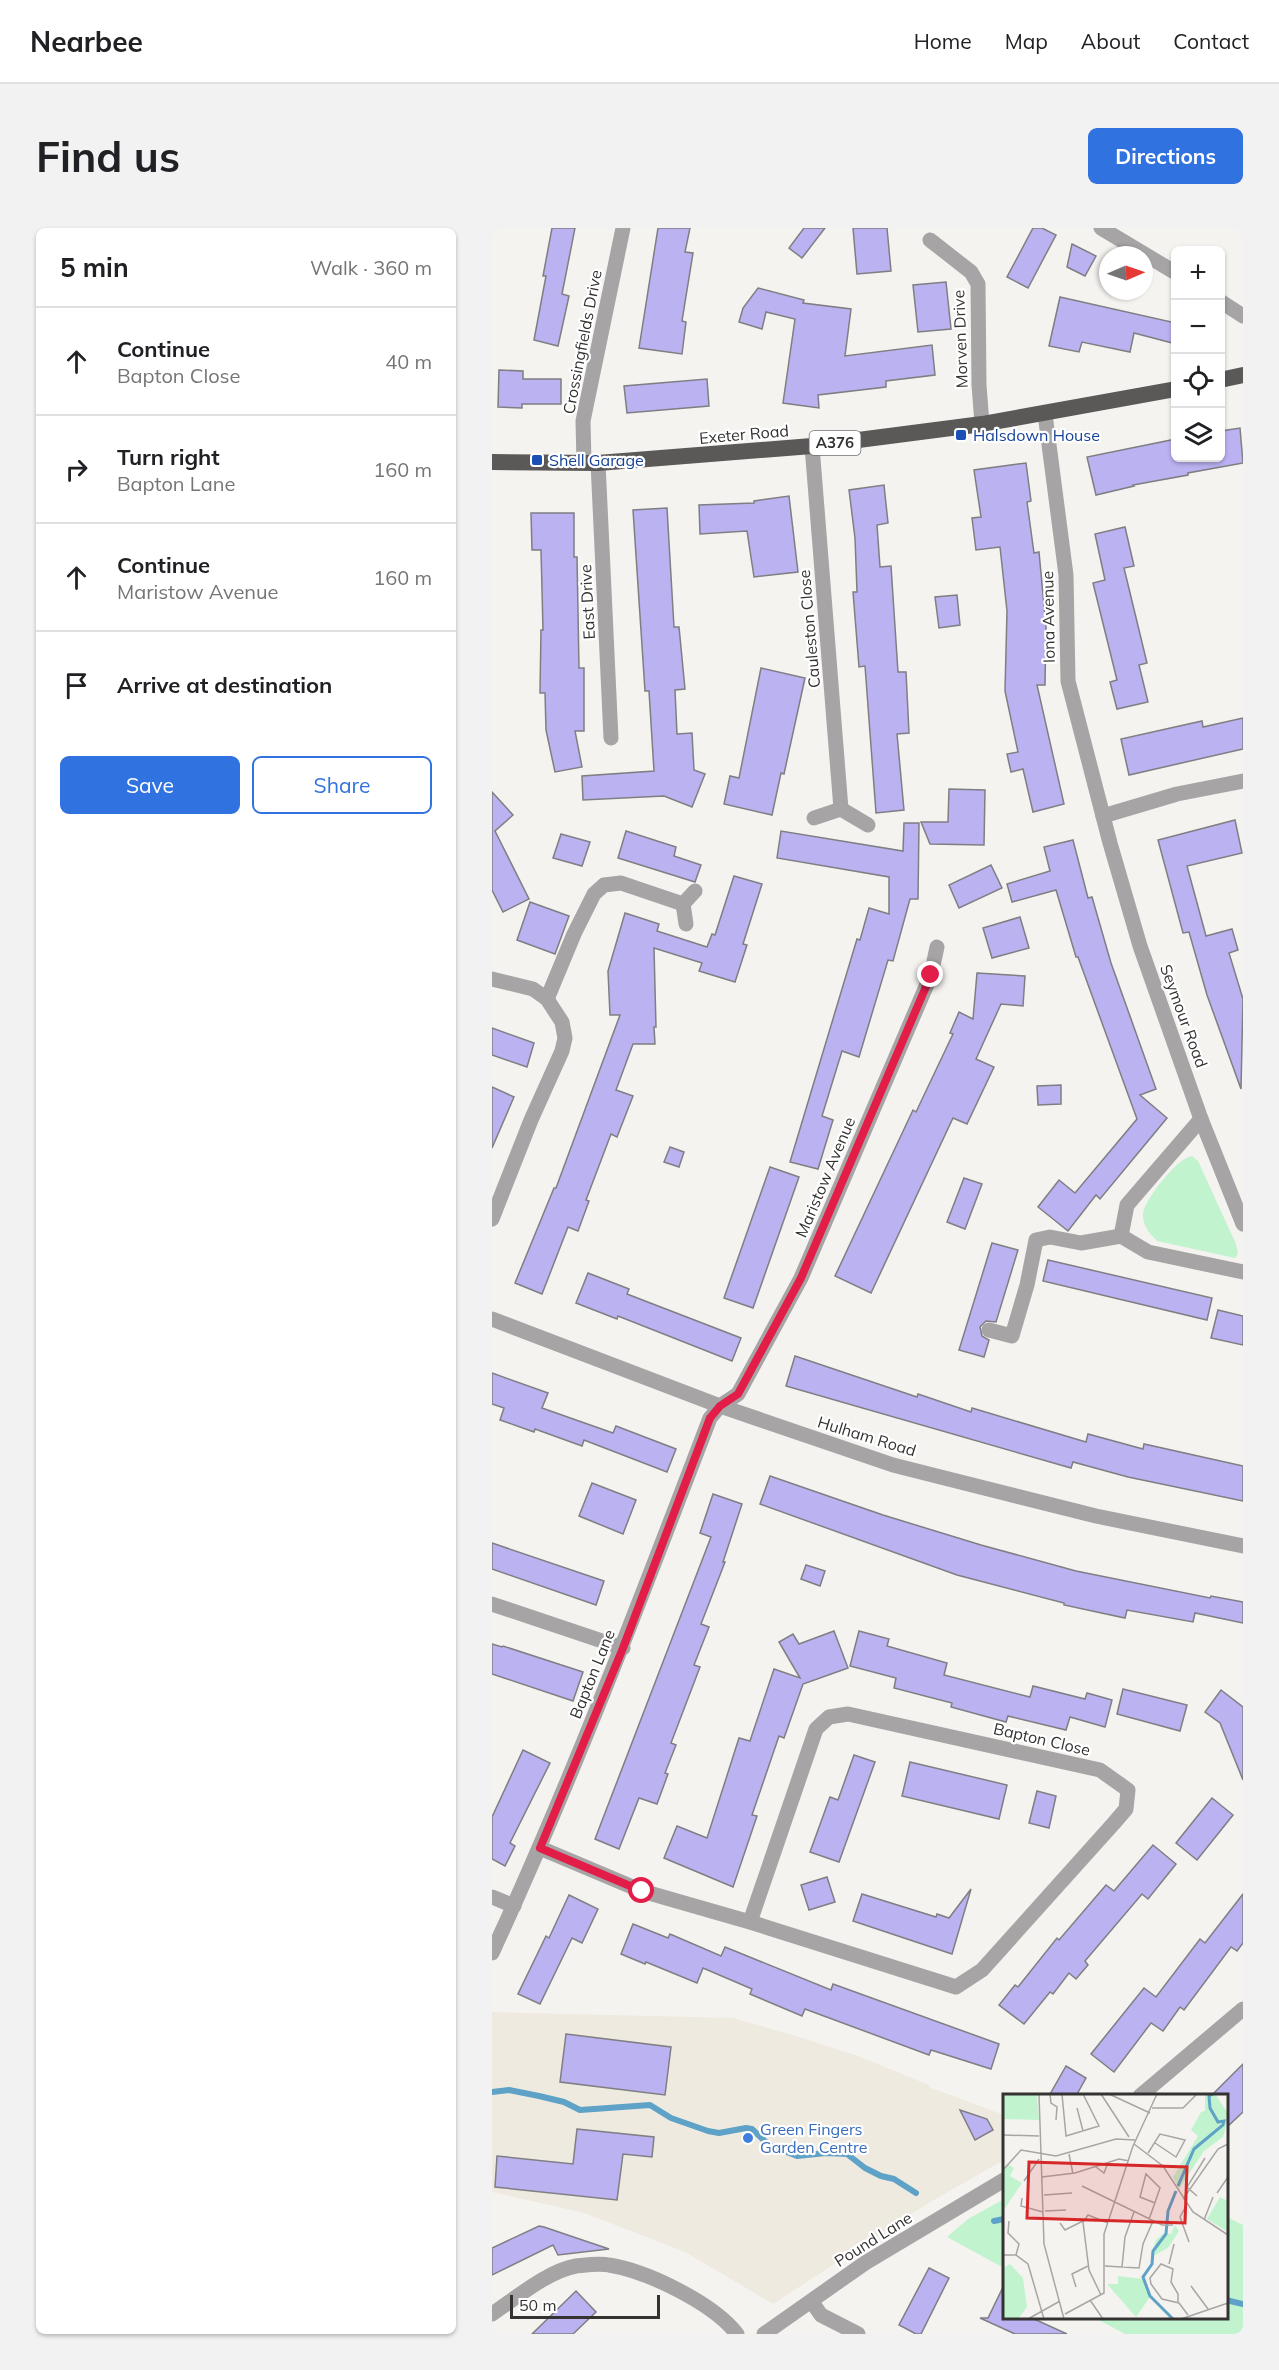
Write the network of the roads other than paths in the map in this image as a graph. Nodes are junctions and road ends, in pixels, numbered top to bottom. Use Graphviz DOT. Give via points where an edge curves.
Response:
graph roads {
  1 [pos="623,228"];
  2 [pos="1101,228"];
  3 [pos="930,240"];
  4 [pos="1171,270"];
  5 [pos="1225,304"];
  6 [pos="1243,316"];
  7 [pos="1243,375"];
  8 [pos="1225,379"];
  9 [pos="1171,390"];
  10 [pos="1045,414"];
  11 [pos="982,424"];
  12 [pos="812,446"];
  13 [pos="492,462"];
  14 [pos="591,463"];
  15 [pos="611,738"];
  16 [pos="1243,781"];
  17 [pos="841,809"];
  18 [pos="1103,816"];
  19 [pos="814,818"];
  20 [pos="868,825"];
  21 [pos="695,891"];
  22 [pos="683,904"];
  23 [pos="686,924"];
  24 [pos="937,947"];
  25 [pos="492,979"];
  26 [pos="547,999"];
  27 [pos="1201,1119"];
  28 [pos="492,1219"];
  29 [pos="1243,1224"];
  30 [pos="1121,1236"];
  31 [pos="1243,1272"];
  32 [pos="492,1319"];
  33 [pos="989,1330"];
  34 [pos="720,1406"];
  35 [pos="1243,1546"];
  36 [pos="492,1604"];
  37 [pos="623,1648"];
  38 [pos="540,1848"];
  39 [pos="492,1897"];
  40 [pos="514,1906"];
  41 [pos="750,1922"];
  42 [pos="492,1953"];
  43 [pos="1243,2009"];
  44 [pos="1142,2094"];
  45 [pos="1003,2181"];
  46 [pos="812,2301"];
  47 [pos="492,2314"];
  48 [pos="737,2334"];
  49 [pos="764,2334"];
  50 [pos="858,2334"];
  1 -- 14 [label="street, Crossingfields Drive" via="583,421"];
  2 -- 4 [label="street"];
  3 -- 11 [label="street, Morven Drive" via="971,272 978,285"];
  5 -- 6 [label="street"];
  7 -- 8 [label="highway"];
  9 -- 10 [label="highway, Exeter Road / A376"];
  10 -- 11 [label="highway, Exeter Road / A376"];
  10 -- 18 [label="street, Iona Avenue" via="1066,574 1068,681"];
  11 -- 12 [label="highway, Exeter Road / A376"];
  12 -- 14 [label="highway, Exeter Road / A376"];
  12 -- 17 [label="street, Cauleston Close"];
  13 -- 14 [label="highway, Exeter Road / A376"];
  14 -- 15 [label="street, East Drive"];
  16 -- 18 [label="street" via="1177,794"];
  17 -- 19 [label="street"];
  17 -- 20 [label="street"];
  18 -- 27 [label="street, Seymour Road" via="1140,946"];
  21 -- 22 [label="street"];
  22 -- 23 [label="street"];
  22 -- 26 [label="street" via="621,883 604,885 594,894"];
  24 -- 34 [label="street, Maristow Avenue" via="931,975 801,1278 738,1394"];
  25 -- 26 [label="street" via="533,989"];
  26 -- 28 [label="street" via="562,1022 562,1051"];
  27 -- 29 [label="street, Seymour Road"];
  27 -- 30 [label="street" via="1127,1205"];
  30 -- 31 [label="street" via="1148,1252"];
  30 -- 33 [label="street" via="1081,1243 1050,1237 1036,1240 1012,1336"];
  32 -- 34 [label="street, Hulham Road"];
  34 -- 35 [label="street, Hulham Road" via="893,1465 1096,1516"];
  34 -- 37 [label="street, Bapton Lane" via="710,1418"];
  36 -- 37 [label="street"];
  37 -- 38 [label="street, Bapton Lane"];
  38 -- 40 [label="street, Bapton Lane"];
  38 -- 41 [label="street, Bapton Close" via="642,1891"];
  39 -- 40 [label="street"];
  40 -- 42 [label="street, Bapton Lane"];
  41 -- 41 [label="street, Bapton Close" via="816,1728 829,1717 848,1714 1100,1770 1128,1790 1126,1809 1114,1823 982,1970 956,1987"];
  43 -- 44 [label="street"];
  45 -- 46 [label="street, Pound Lane" via="865,2263"];
  46 -- 49 [label="street, Pound Lane"];
  46 -- 50 [label="street" via="821,2315"];
  47 -- 48 [label="street" via="537,2284 575,2266 608,2264 693,2298 715,2312"];
}
